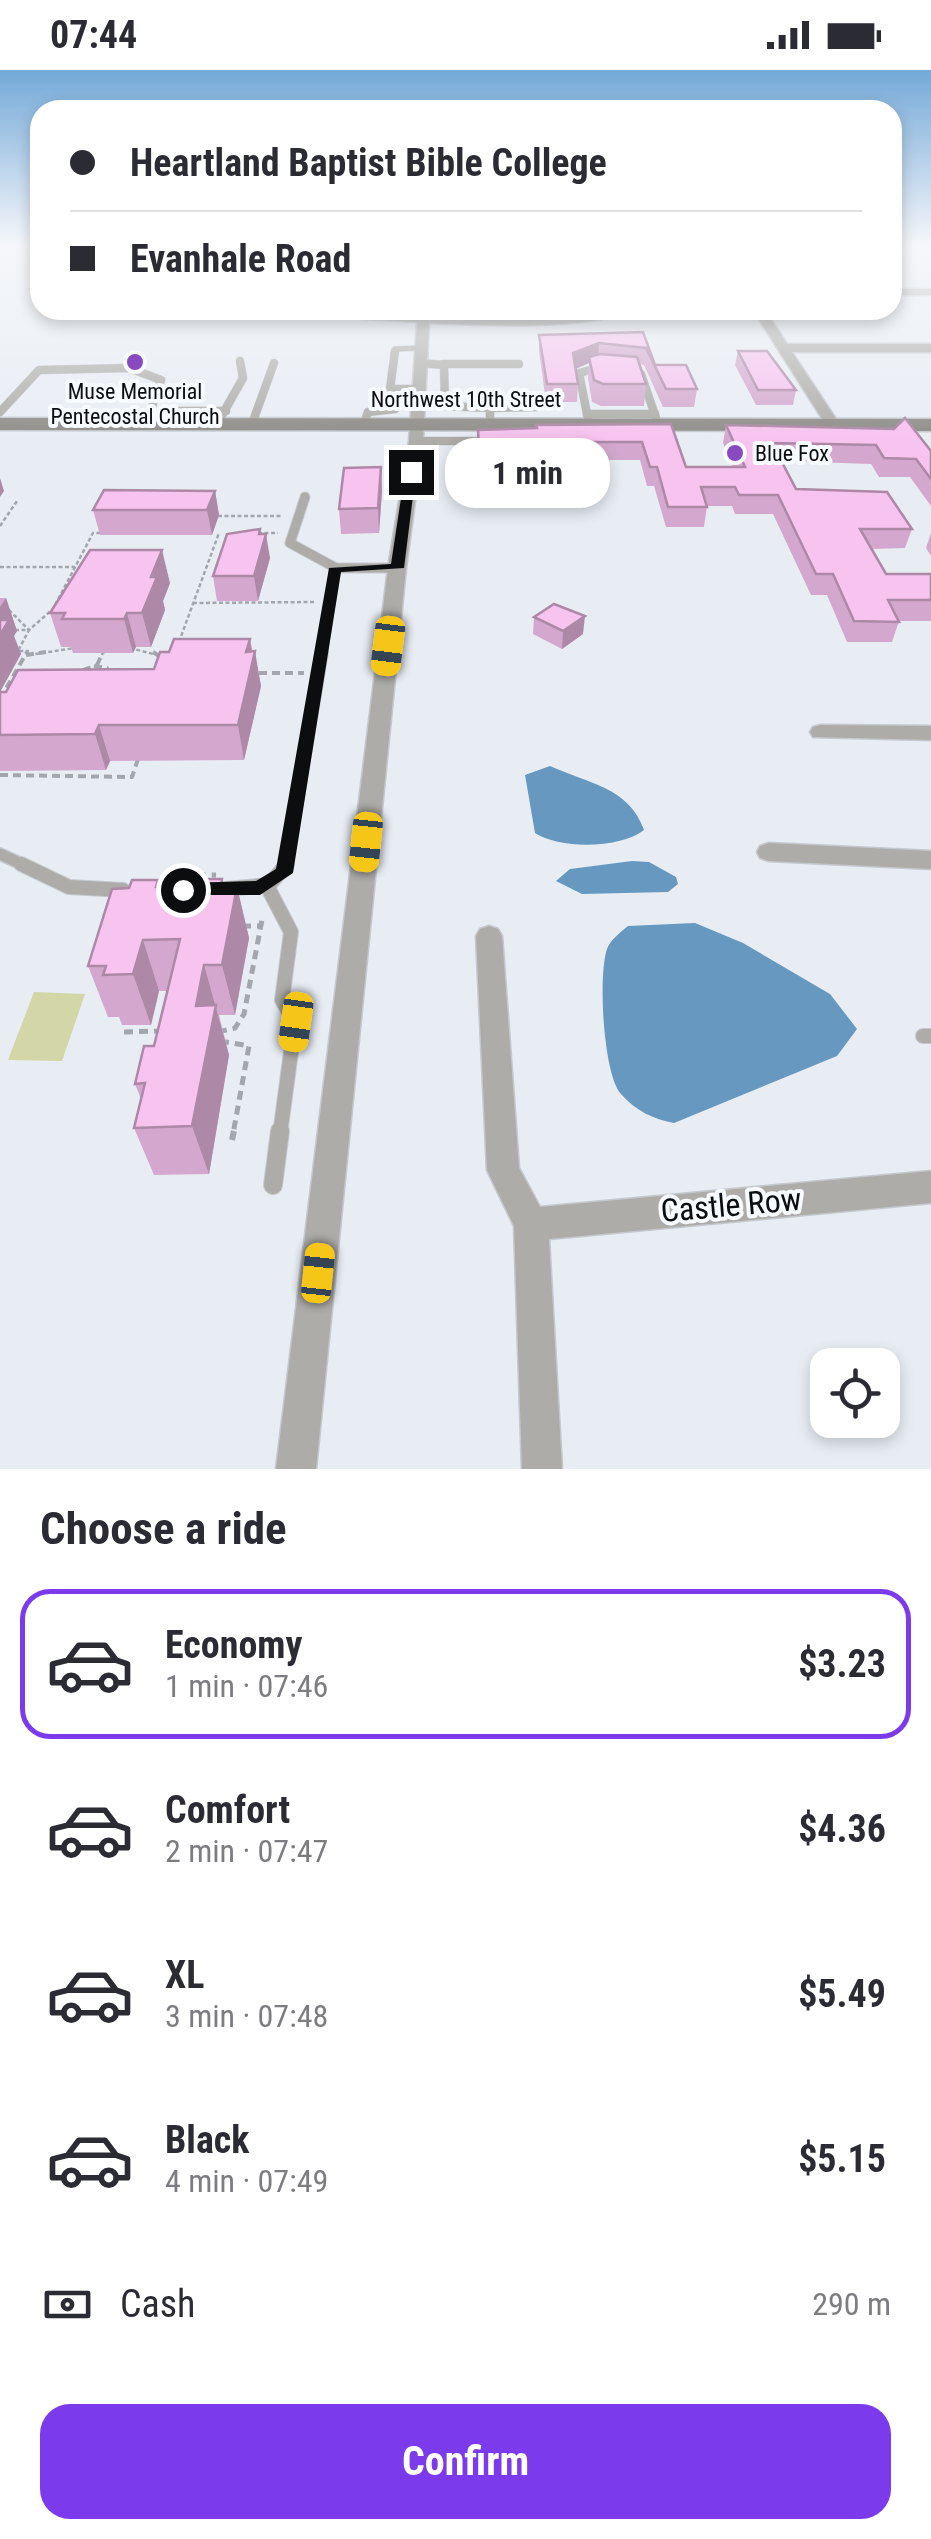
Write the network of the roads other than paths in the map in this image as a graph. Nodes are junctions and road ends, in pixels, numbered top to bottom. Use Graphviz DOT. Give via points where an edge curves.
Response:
graph roads {
  1 [pos="423,320"];
  2 [pos="765,320"];
  3 [pos="783,348"];
  4 [pos="931,348"];
  5 [pos="420,355"];
  6 [pos="240,361"];
  7 [pos="274,363"];
  8 [pos="443,364"];
  9 [pos="519,364"];
  10 [pos="612,367"];
  11 [pos="635,368"];
  12 [pos="390,389"];
  13 [pos="417,390"];
  14 [pos="537,407"];
  15 [pos="178,411"];
  16 [pos="222,417"];
  17 [pos="493,419"];
  18 [pos="588,419"];
  19 [pos="656,419"];
  20 [pos="1,422"];
  21 [pos="146,424"];
  22 [pos="252,424"];
  23 [pos="364,424"];
  24 [pos="931,424"];
  25 [pos="839,430"];
  26 [pos="416,432"];
  27 [pos="776,436"];
  28 [pos="305,497"];
  29 [pos="336,568"];
  30 [pos="397,568"];
  31 [pos="821,732"];
  32 [pos="931,733"];
  33 [pos="769,852"];
  34 [pos="0,854"];
  35 [pos="931,860"];
  36 [pos="267,886"];
  37 [pos="131,890"];
  38 [pos="200,890"];
  39 [pos="489,936"];
  40 [pos="272,1184"];
  41 [pos="931,1187"];
  42 [pos="531,1224"];
  43 [pos="296,1469"];
  44 [pos="542,1469"];
  1 -- 5 [label="street"];
  2 -- 3 [label="street"];
  3 -- 4 [label="street"];
  3 -- 25 [label="street"];
  5 -- 8 [label="lane"];
  5 -- 12 [label="lane" via="395,348"];
  5 -- 13 [label="street"];
  6 -- 16 [label="lane" via="243,378"];
  7 -- 22 [label="lane"];
  8 -- 9 [label="lane"];
  8 -- 17 [label="lane" via="445,406"];
  10 -- 18 [label="lane" via="579,373"];
  11 -- 19 [label="lane"];
  12 -- 13 [label="lane"];
  12 -- 23 [label="lane" via="395,410 368,412"];
  13 -- 26 [label="street"];
  14 -- 17 [label="lane"];
  15 -- 16 [label="lane"];
  16 -- 21 [label="main road, Northwest 10th Street"];
  16 -- 22 [label="main road, Northwest 10th Street"];
  17 -- 18 [label="main road, Northwest 10th Street"];
  17 -- 26 [label="main road, Northwest 10th Street"];
  18 -- 19 [label="main road, Northwest 10th Street"];
  19 -- 25 [label="main road, Northwest 10th Street"];
  20 -- 21 [label="main road, Northwest 10th Street"];
  20 -- 21 [label="lane" via="39,370 129,368 161,380"];
  22 -- 23 [label="main road, Northwest 10th Street"];
  23 -- 26 [label="main road, Northwest 10th Street"];
  24 -- 25 [label="main road, Northwest 10th Street"];
  25 -- 27 [label="lane"];
  26 -- 30 [label="street"];
  28 -- 29 [label="lane" via="290,543"];
  29 -- 30 [label="lane"];
  29 -- 36 [label="lane" via="286,867"];
  30 -- 43 [label="street"];
  31 -- 32 [label="street"];
  33 -- 35 [label="street"];
  34 -- 37 [label="lane" via="69,887"];
  36 -- 38 [label="lane"];
  36 -- 40 [label="lane" via="291,932 282,1000 296,1022"];
  39 -- 42 [label="street" via="503,1170"];
  41 -- 42 [label="street, Castle Row"];
  42 -- 44 [label="street"];
}
